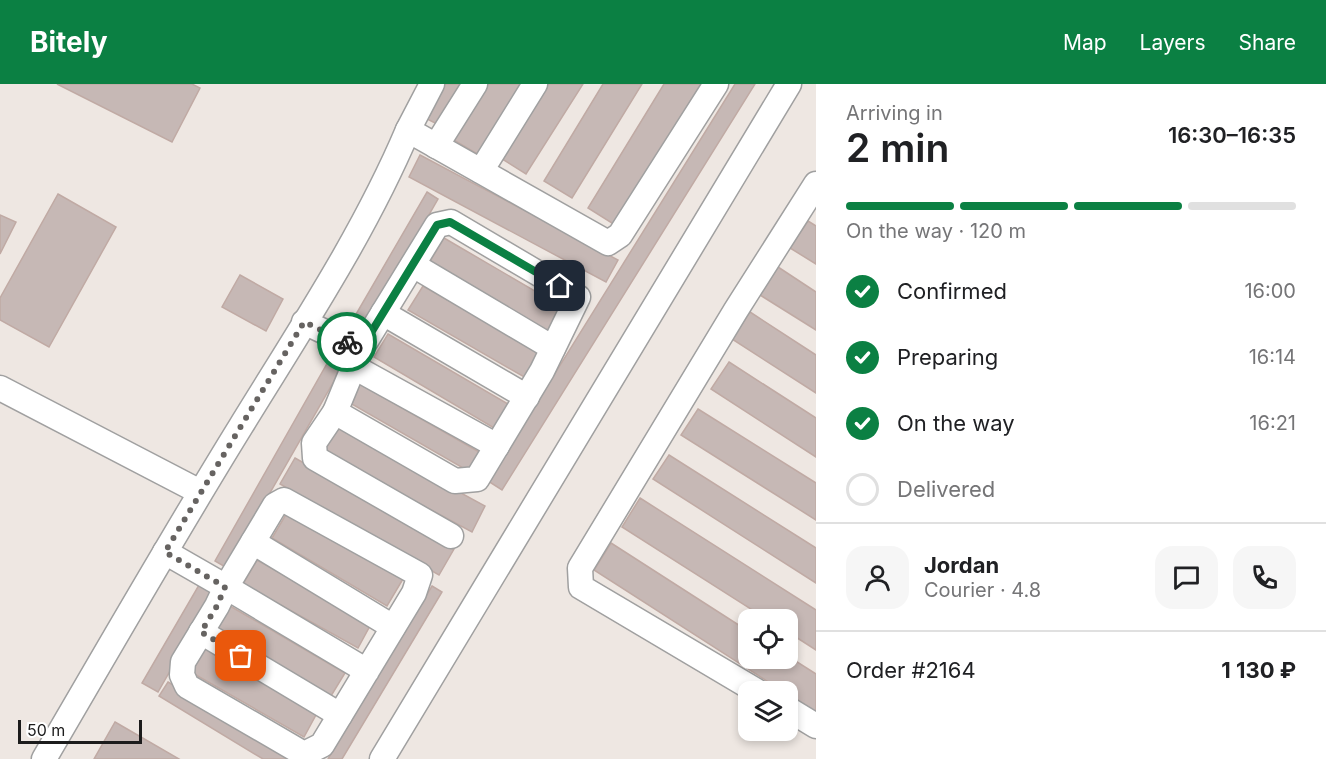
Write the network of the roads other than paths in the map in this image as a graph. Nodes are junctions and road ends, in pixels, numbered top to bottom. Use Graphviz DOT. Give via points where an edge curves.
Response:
graph roads {
  1 [pos="432,84"];
  2 [pos="475,84"];
  3 [pos="535,84"];
  4 [pos="716,84"];
  5 [pos="789,84"];
  6 [pos="408,130"];
  7 [pos="436,146"];
  8 [pos="481,171"];
  9 [pos="816,184"];
  10 [pos="413,265"];
  11 [pos="383,313"];
  12 [pos="304,322"];
  13 [pos="553,348"];
  14 [pos="357,358"];
  15 [pos="0,388"];
  16 [pos="527,397"];
  17 [pos="335,412"];
  18 [pos="497,446"];
  19 [pos="201,492"];
  20 [pos="451,536"];
  21 [pos="253,542"];
  22 [pos="165,552"];
  23 [pos="225,587"];
  24 [pos="393,627"];
  25 [pos="201,632"];
  26 [pos="367,671"];
  27 [pos="739,681"];
  28 [pos="798,715"];
  29 [pos="340,716"];
  30 [pos="816,726"];
  31 [pos="44,759"];
  32 [pos="382,759"];
  1 -- 6 [label="street"];
  2 -- 7 [label="street"];
  3 -- 8 [label="street"];
  4 -- 8 [label="street" via="620,235 608,243"];
  5 -- 32 [label="street"];
  6 -- 7 [label="street"];
  6 -- 12 [label="street" via="339,266"];
  7 -- 8 [label="street"];
  9 -- 27 [label="street" via="735,310 580,568 581,587"];
  10 -- 11 [label="street"];
  10 -- 13 [label="street"];
  10 -- 13 [label="street" via="437,225 450,222 578,297"];
  11 -- 14 [label="street"];
  11 -- 16 [label="street"];
  12 -- 14 [label="street"];
  12 -- 19 [label="street"];
  13 -- 16 [label="street"];
  14 -- 17 [label="street"];
  14 -- 18 [label="street"];
  15 -- 19 [label="street"];
  16 -- 18 [label="street"];
  17 -- 18 [label="street" via="456,481 477,479"];
  17 -- 20 [label="street" via="314,443 315,458"];
  19 -- 22 [label="street"];
  21 -- 23 [label="street"];
  21 -- 24 [label="street"];
  21 -- 24 [label="street" via="275,505 284,500 420,575"];
  22 -- 23 [label="street"];
  22 -- 31 [label="street"];
  23 -- 25 [label="street"];
  23 -- 26 [label="street"];
  24 -- 26 [label="street"];
  25 -- 29 [label="street"];
  25 -- 29 [label="street" via="183,662 182,675 187,686 304,754 322,745"];
  26 -- 29 [label="street"];
  28 -- 30 [label="street"];
}
